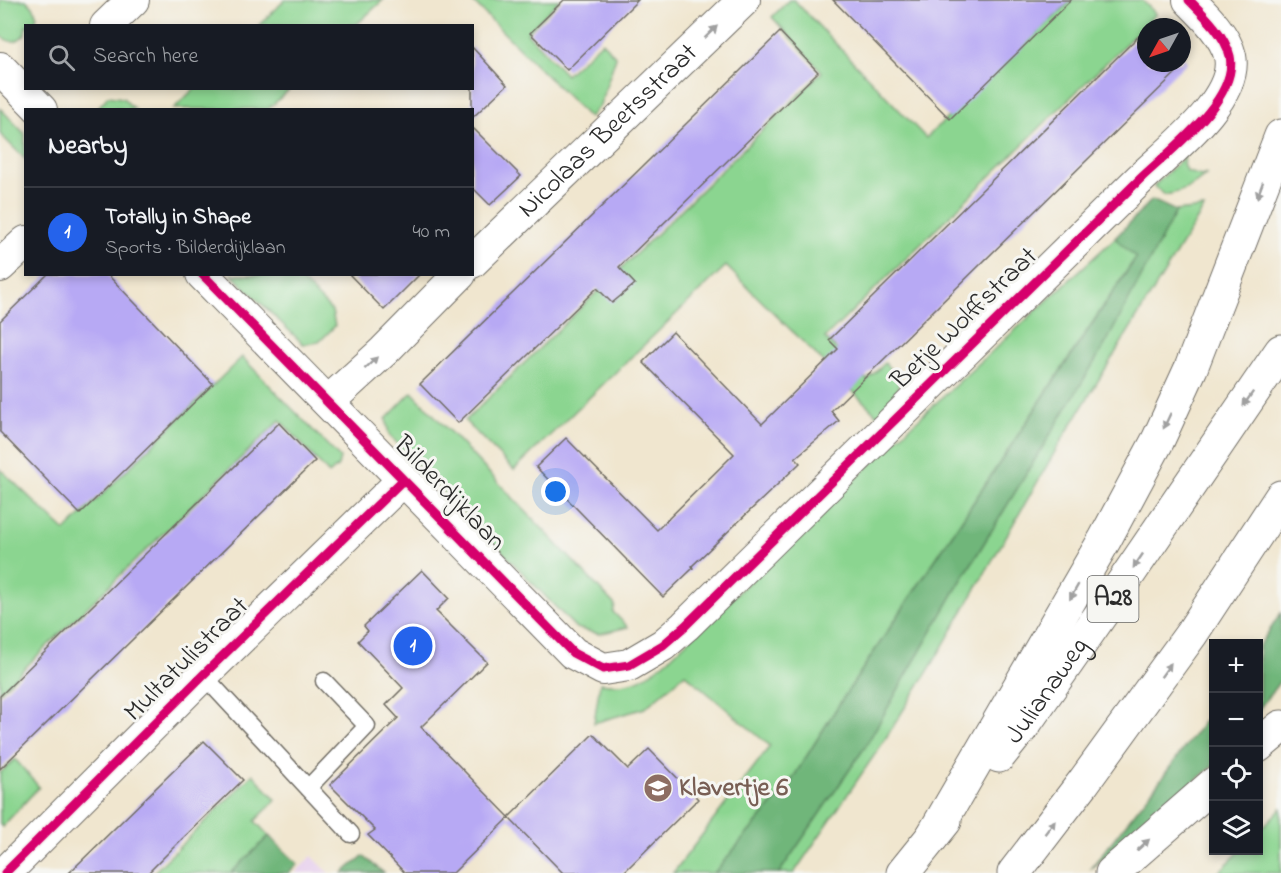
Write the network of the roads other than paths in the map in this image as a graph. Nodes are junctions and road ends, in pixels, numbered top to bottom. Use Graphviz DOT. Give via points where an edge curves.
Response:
graph roads {
  1 [pos="133,0"];
  2 [pos="744,0"];
  3 [pos="1189,0"];
  4 [pos="108,24"];
  5 [pos="0,68"];
  6 [pos="24,88"];
  7 [pos="1281,136"];
  8 [pos="24,244"];
  9 [pos="474,260"];
  10 [pos="0,266"];
  11 [pos="204,276"];
  12 [pos="458,276"];
  13 [pos="1281,351"];
  14 [pos="328,402"];
  15 [pos="403,480"];
  16 [pos="1281,497"];
  17 [pos="685,626"];
  18 [pos="202,675"];
  19 [pos="324,681"];
  20 [pos="1281,727"];
  21 [pos="1263,742"];
  22 [pos="308,788"];
  23 [pos="1209,788"];
  24 [pos="351,834"];
  25 [pos="932,837"];
  26 [pos="4,873"];
  27 [pos="903,873"];
  28 [pos="1014,873"];
  29 [pos="1112,873"];
  1 -- 4 [label="street"];
  9 -- 2 [label="street, Nicolaas Beetsstraat, one-way"];
  3 -- 17 [label="street, Betje Wolffstraat" via="1215,27 1230,56 1229,78 1219,99 1194,128"];
  5 -- 6 [label="street"];
  7 -- 25 [label="highway, A28, one-way" via="1191,368 1158,440"];
  8 -- 10 [label="street"];
  11 -- 14 [label="street, Bilderdijklaan"];
  14 -- 12 [label="street, one-way"];
  13 -- 25 [label="highway, Julianaweg / A28, one-way" via="1023,726"];
  14 -- 15 [label="street, Bilderdijklaan"];
  15 -- 17 [label="street, Bilderdijklaan" via="573,653 603,669 629,665 663,645"];
  15 -- 18 [label="street, Multatulistraat"];
  28 -- 16 [label="highway, one-way" via="1192,633"];
  18 -- 22 [label="lane"];
  18 -- 26 [label="street, Multatulistraat"];
  19 -- 22 [label="lane" via="367,726"];
  20 -- 21 [label="highway"];
  22 -- 24 [label="lane"];
  29 -- 23 [label="highway, one-way"];
  25 -- 27 [label="highway, Julianaweg / A28"];
}
